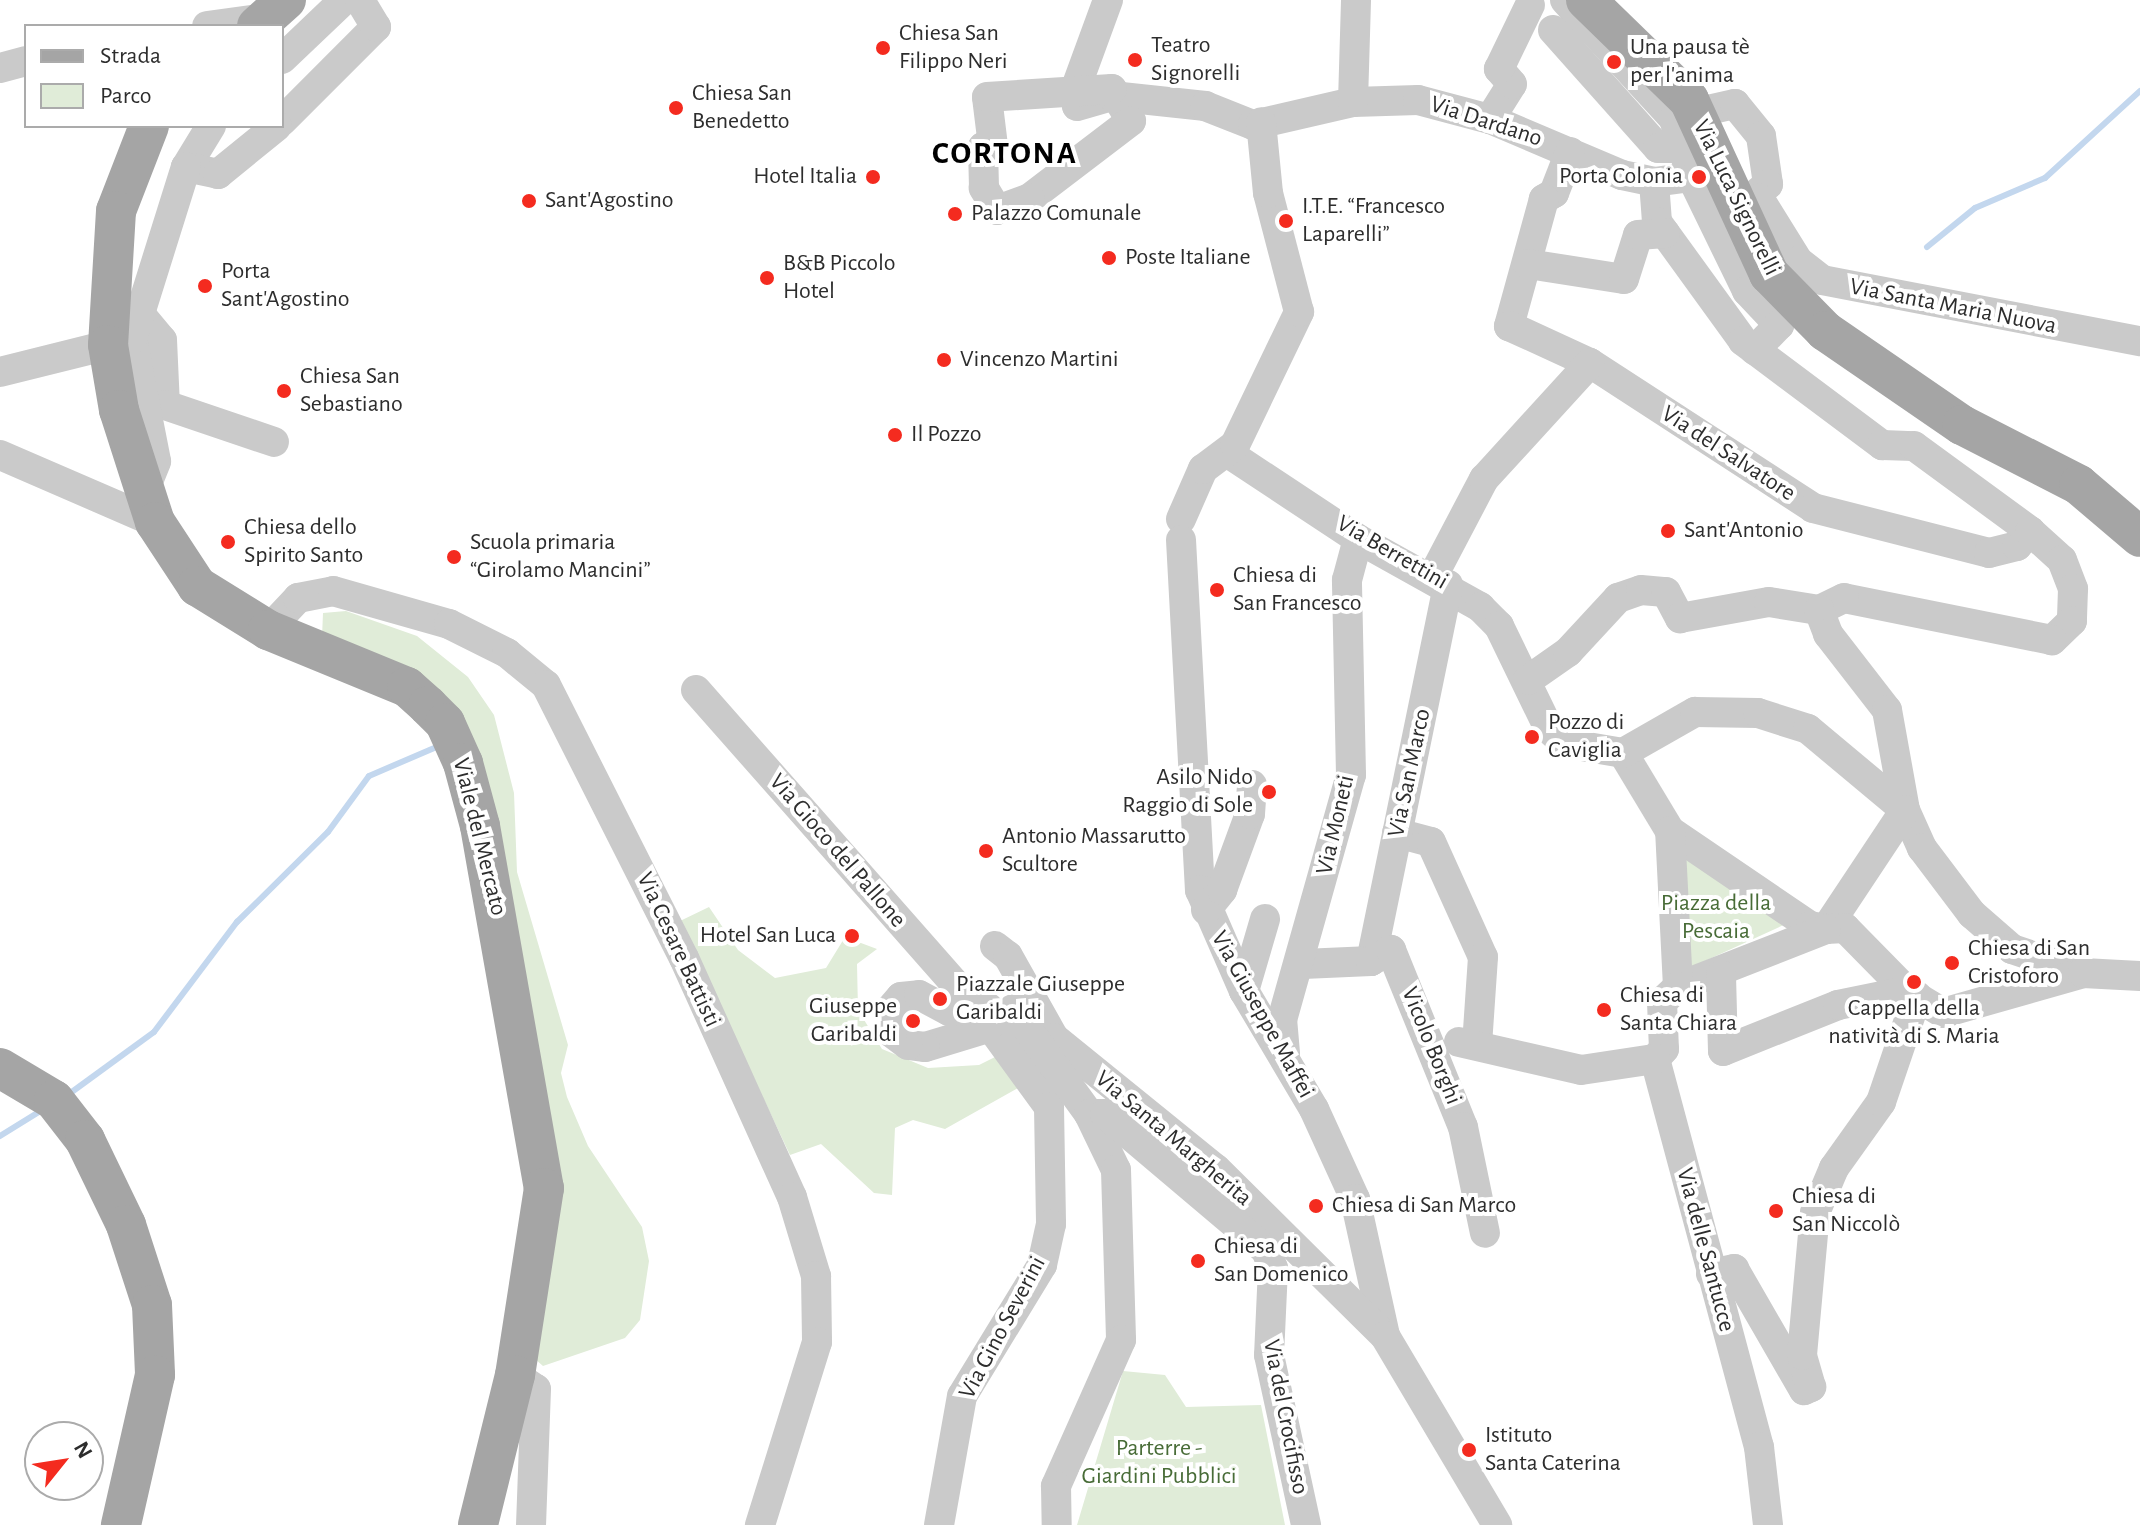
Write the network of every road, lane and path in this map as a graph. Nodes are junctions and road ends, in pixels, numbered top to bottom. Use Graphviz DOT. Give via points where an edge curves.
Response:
graph roads {
  1 [pos="344,0"];
  2 [pos="360,0"];
  3 [pos="1108,0"];
  4 [pos="1356,0"];
  5 [pos="1586,0"];
  6 [pos="1542,9"];
  7 [pos="269,15"];
  8 [pos="218,24"];
  9 [pos="284,57"];
  10 [pos="24,62"];
  11 [pos="0,68"];
  12 [pos="1074,93"];
  13 [pos="1112,96"];
  14 [pos="1353,102"];
  15 [pos="284,119"];
  16 [pos="1490,119"];
  17 [pos="1261,122"];
  18 [pos="148,128"];
  19 [pos="210,128"];
  20 [pos="275,128"];
  21 [pos="1689,131"];
  22 [pos="1643,133"];
  23 [pos="1570,152"];
  24 [pos="186,167"];
  25 [pos="1622,175"];
  26 [pos="1654,182"];
  27 [pos="1727,189"];
  28 [pos="1665,233"];
  29 [pos="1528,264"];
  30 [pos="140,314"];
  31 [pos="2140,341"];
  32 [pos="108,345"];
  33 [pos="1755,350"];
  34 [pos="1590,363"];
  35 [pos="0,372"];
  36 [pos="274,442"];
  37 [pos="1228,453"];
  38 [pos="0,455"];
  39 [pos="149,508"];
  40 [pos="2030,531"];
  41 [pos="2140,537"];
  42 [pos="1358,539"];
  43 [pos="1441,580"];
  44 [pos="1819,610"];
  45 [pos="268,630"];
  46 [pos="1528,680"];
  47 [pos="696,690"];
  48 [pos="1623,753"];
  49 [pos="1252,785"];
  50 [pos="1905,810"];
  51 [pos="1670,831"];
  52 [pos="1397,833"];
  53 [pos="1206,910"];
  54 [pos="1265,919"];
  55 [pos="1826,929"];
  56 [pos="1371,961"];
  57 [pos="1303,964"];
  58 [pos="2083,973"];
  59 [pos="1721,975"];
  60 [pos="2140,976"];
  61 [pos="1678,987"];
  62 [pos="1244,991"];
  63 [pos="1912,994"];
  64 [pos="1013,1009"];
  65 [pos="990,1029"];
  66 [pos="1430,1036"];
  67 [pos="1477,1045"];
  68 [pos="1286,1058"];
  69 [pos="1655,1059"];
  70 [pos="0,1068"];
  71 [pos="1089,1114"];
  72 [pos="1485,1233"];
  73 [pos="1711,1274"];
  74 [pos="1385,1336"];
  75 [pos="515,1375"];
  76 [pos="121,1525"];
  77 [pos="478,1525"];
  78 [pos="531,1525"];
  79 [pos="760,1525"];
  80 [pos="939,1525"];
  81 [pos="1057,1525"];
  82 [pos="1306,1525"];
  83 [pos="1497,1525"];
  84 [pos="1768,1525"];
  1 -- 9 [label="street"];
  2 -- 15 [label="street" via="376,27"];
  3 -- 12 [label="street"];
  4 -- 14 [label="street"];
  5 -- 21 [label="main road, Via Luca Signorelli"];
  6 -- 16 [label="street" via="1499,69 1512,84"];
  6 -- 21 [label="street" via="1663,104"];
  6 -- 22 [label="street"];
  7 -- 8 [label="street"];
  10 -- 11 [label="street"];
  12 -- 13 [label="street, Via Dardano" via="1077,106"];
  12 -- 13 [label="street" via="987,97 993,146 983,147 984,188 997,210 1030,198 1131,121"];
  13 -- 17 [label="street, Via Dardano" via="1205,106 1244,124"];
  14 -- 16 [label="street, Via Dardano" via="1418,100"];
  14 -- 17 [label="street, Via Dardano"];
  16 -- 23 [label="street, Via Dardano"];
  17 -- 37 [label="street, Via Giuseppe Maffei" via="1268,193 1299,312"];
  18 -- 32 [label="main road, Viale del Mercato" via="116,211"];
  19 -- 24 [label="street"];
  20 -- 24 [label="street" via="218,174"];
  21 -- 22 [label="street" via="1658,148"];
  21 -- 27 [label="main road, Via Luca Signorelli"];
  22 -- 25 [label="street"];
  23 -- 25 [label="street, Via Dardano"];
  23 -- 29 [label="street" via="1554,193 1544,199"];
  24 -- 30 [label="street"];
  25 -- 26 [label="street, Via Dardano"];
  26 -- 27 [label="street, Via Dardano"];
  26 -- 28 [label="street" via="1650,203"];
  27 -- 31 [label="street, Via Santa Maria Nuova" via="1822,280"];
  27 -- 33 [label="street" via="1747,291 1779,325"];
  27 -- 41 [label="main road, Via Luca Signorelli" via="1769,274 1825,331 1962,425 2079,485"];
  28 -- 29 [label="street" via="1638,235 1624,279"];
  28 -- 33 [label="street"];
  29 -- 34 [label="street, Via del Salvatore" via="1509,326"];
  30 -- 36 [label="street" via="162,340 165,405"];
  30 -- 39 [label="street" via="132,339 156,461"];
  32 -- 35 [label="street"];
  32 -- 39 [label="main road, Viale del Mercato"];
  33 -- 40 [label="street" via="1882,445 1914,446"];
  34 -- 40 [label="street, Via del Salvatore" via="1813,508 1989,553 2017,546"];
  34 -- 43 [label="street, Via San Marco" via="1484,479"];
  37 -- 42 [label="street, Via Berrettini"];
  37 -- 53 [label="street, Via Giuseppe Maffei" via="1203,469 1181,530 1196,848"];
  38 -- 39 [label="street"];
  39 -- 45 [label="main road, Viale del Mercato" via="197,586"];
  40 -- 44 [label="street" via="2062,560 2073,589 2072,621 2052,640 1844,598"];
  42 -- 43 [label="street, Via Berrettini"];
  42 -- 57 [label="street, Via Moneti" via="1347,580 1351,775"];
  43 -- 46 [label="street, Via Berrettini" via="1499,626"];
  43 -- 52 [label="street, Via San Marco"];
  44 -- 46 [label="street" via="1769,602 1680,618 1666,592 1618,598 1568,652"];
  44 -- 50 [label="street" via="1828,634 1887,710"];
  45 -- 75 [label="main road, Viale del Mercato" via="407,687 445,723 463,763 503,935 541,1156 542,1217"];
  45 -- 79 [label="street, Via Cesare Battisti" via="298,598 333,591 449,624 507,653 546,685 684,958 792,1197 816,1276 817,1342"];
  46 -- 48 [label="street, Via Berrettini" via="1549,729 1564,743"];
  47 -- 65 [label="street, Via Gioco del Pallone"];
  48 -- 50 [label="street" via="1695,712 1758,713 1808,729"];
  48 -- 51 [label="street"];
  49 -- 53 [label="street" via="1250,814 1222,890"];
  50 -- 55 [label="street"];
  50 -- 58 [label="street" via="1922,848 1972,914 2012,949"];
  51 -- 55 [label="street"];
  51 -- 61 [label="street"];
  52 -- 56 [label="street, Via San Marco"];
  52 -- 67 [label="street" via="1431,842 1483,957"];
  53 -- 62 [label="street, Via Giuseppe Maffei"];
  54 -- 62 [label="street"];
  55 -- 59 [label="street"];
  55 -- 63 [label="street" via="1845,928"];
  56 -- 57 [label="street, Vicolo Borghi"];
  56 -- 66 [label="street, Vicolo Borghi" via="1391,950"];
  57 -- 68 [label="street, Via Moneti" via="1282,1020"];
  58 -- 60 [label="street"];
  58 -- 63 [label="street" via="1943,1013"];
  59 -- 61 [label="street"];
  59 -- 63 [label="street" via="1723,1051 1838,1005"];
  61 -- 69 [label="street, Via delle Santucce" via="1662,1002 1664,1049"];
  62 -- 68 [label="street, Via Giuseppe Maffei"];
  63 -- 73 [label="street" via="1881,1102 1834,1168 1815,1213 1802,1355 1811,1387 1804,1390 1734,1269"];
  64 -- 65 [label="street"];
  64 -- 71 [label="street"];
  64 -- 74 [label="street, Via Santa Margherita" via="995,946 1008,956 1054,1038 1216,1169"];
  65 -- 80 [label="street, Via Gino Severini" via="1049,1107 1051,1224 1042,1265 962,1396"];
  66 -- 67 [label="street"];
  66 -- 72 [label="street, Vicolo Borghi" via="1463,1127"];
  67 -- 69 [label="street" via="1581,1070"];
  68 -- 74 [label="street, Via Giuseppe Maffei" via="1355,1199"];
  69 -- 73 [label="street, Via delle Santucce"];
  70 -- 76 [label="main road" via="54,1100 85,1140 126,1225 152,1305 155,1375"];
  71 -- 81 [label="street" via="1116,1170 1121,1340 1056,1486"];
  71 -- 82 [label="street, Via del Crocifisso" via="1105,1114 1266,1250 1273,1268 1269,1355"];
  73 -- 84 [label="street, Via delle Santucce" via="1759,1447"];
  74 -- 83 [label="street, Via Santa Margherita"];
  75 -- 77 [label="main road, Viale del Mercato"];
  75 -- 78 [label="street" via="536,1389"];
}
